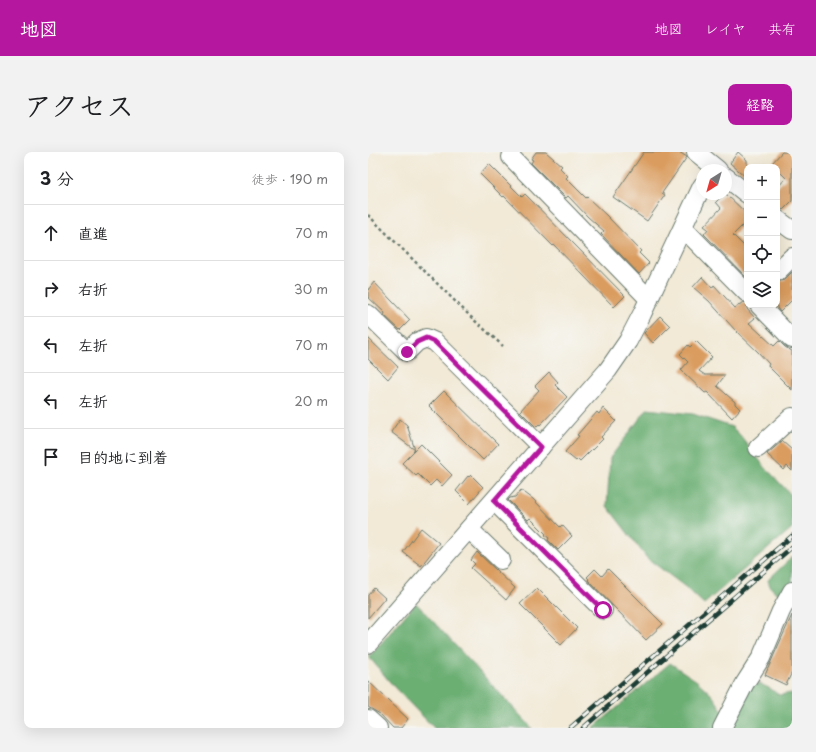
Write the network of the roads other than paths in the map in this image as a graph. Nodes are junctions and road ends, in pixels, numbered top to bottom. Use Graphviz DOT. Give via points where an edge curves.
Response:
graph roads {
  1 [pos="696,152"];
  2 [pos="511,157"];
  3 [pos="714,164"];
  4 [pos="732,182"];
  5 [pos="744,192"];
  6 [pos="696,199"];
  7 [pos="683,228"];
  8 [pos="792,257"];
  9 [pos="780,269"];
  10 [pos="744,290"];
  11 [pos="649,299"];
  12 [pos="762,308"];
  13 [pos="368,314"];
  14 [pos="792,339"];
  15 [pos="792,417"];
  16 [pos="541,447"];
  17 [pos="758,448"];
  18 [pos="494,501"];
  19 [pos="469,529"];
  20 [pos="501,560"];
  21 [pos="792,591"];
  22 [pos="603,610"];
  23 [pos="368,644"];
  24 [pos="368,719"];
  25 [pos="378,728"];
  26 [pos="722,728"];
  1 -- 3 [label="street"];
  2 -- 11 [label="street"];
  4 -- 5 [label="street"];
  6 -- 7 [label="street"];
  7 -- 10 [label="street"];
  7 -- 11 [label="street"];
  8 -- 9 [label="street"];
  11 -- 16 [label="street" via="628,341 608,370"];
  12 -- 14 [label="street"];
  13 -- 16 [label="street" via="407,352 417,342 426,338 435,342"];
  15 -- 17 [label="street"];
  16 -- 18 [label="street"];
  18 -- 19 [label="street"];
  18 -- 22 [label="street"];
  19 -- 20 [label="street"];
  19 -- 23 [label="street"];
  21 -- 26 [label="street" via="761,658"];
  24 -- 25 [label="street"];
}
